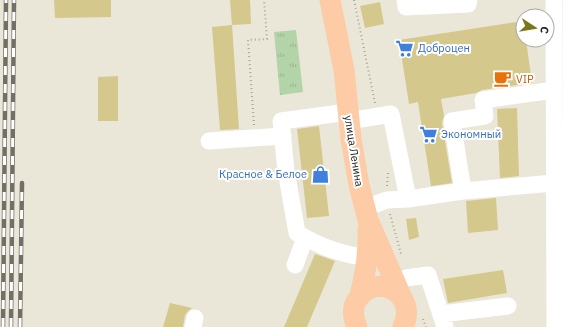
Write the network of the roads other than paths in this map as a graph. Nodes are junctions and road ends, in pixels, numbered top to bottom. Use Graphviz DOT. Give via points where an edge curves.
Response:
graph roads {
  1 [pos="330,0"];
  2 [pos="405,0"];
  3 [pos="469,0"];
  4 [pos="554,0"];
  5 [pos="554,90"];
  6 [pos="348,116"];
  7 [pos="282,136"];
  8 [pos="209,141"];
  9 [pos="554,183"];
  10 [pos="463,191"];
  11 [pos="408,199"];
  12 [pos="366,214"];
  13 [pos="305,238"];
  14 [pos="368,258"];
  15 [pos="295,265"];
  16 [pos="508,306"];
  17 [pos="404,309"];
  18 [pos="354,315"];
  19 [pos="443,320"];
  20 [pos="555,327"];
  1 -- 6 [label="main road, улица Ленина" via="344,70"];
  2 -- 3 [label="street" via="406,7 468,4"];
  4 -- 5 [label="street"];
  5 -- 9 [label="street"];
  5 -- 10 [label="street" via="483,100 485,116 452,121"];
  6 -- 7 [label="street" via="281,121"];
  6 -- 11 [label="street" via="391,114"];
  6 -- 12 [label="main road, улица Ленина"];
  7 -- 8 [label="street"];
  7 -- 13 [label="street" via="297,233"];
  9 -- 10 [label="street"];
  9 -- 20 [label="street"];
  10 -- 11 [label="street"];
  11 -- 12 [label="street" via="387,200"];
  12 -- 14 [label="main road"];
  12 -- 17 [label="main road, улица Ленина"];
  13 -- 14 [label="street" via="346,254"];
  13 -- 15 [label="street"];
  14 -- 18 [label="main road"];
  16 -- 19 [label="street"];
  17 -- 18 [label="main road" via="394,290 381,286 368,289"];
  17 -- 19 [label="street" via="406,278 428,275"];
}
